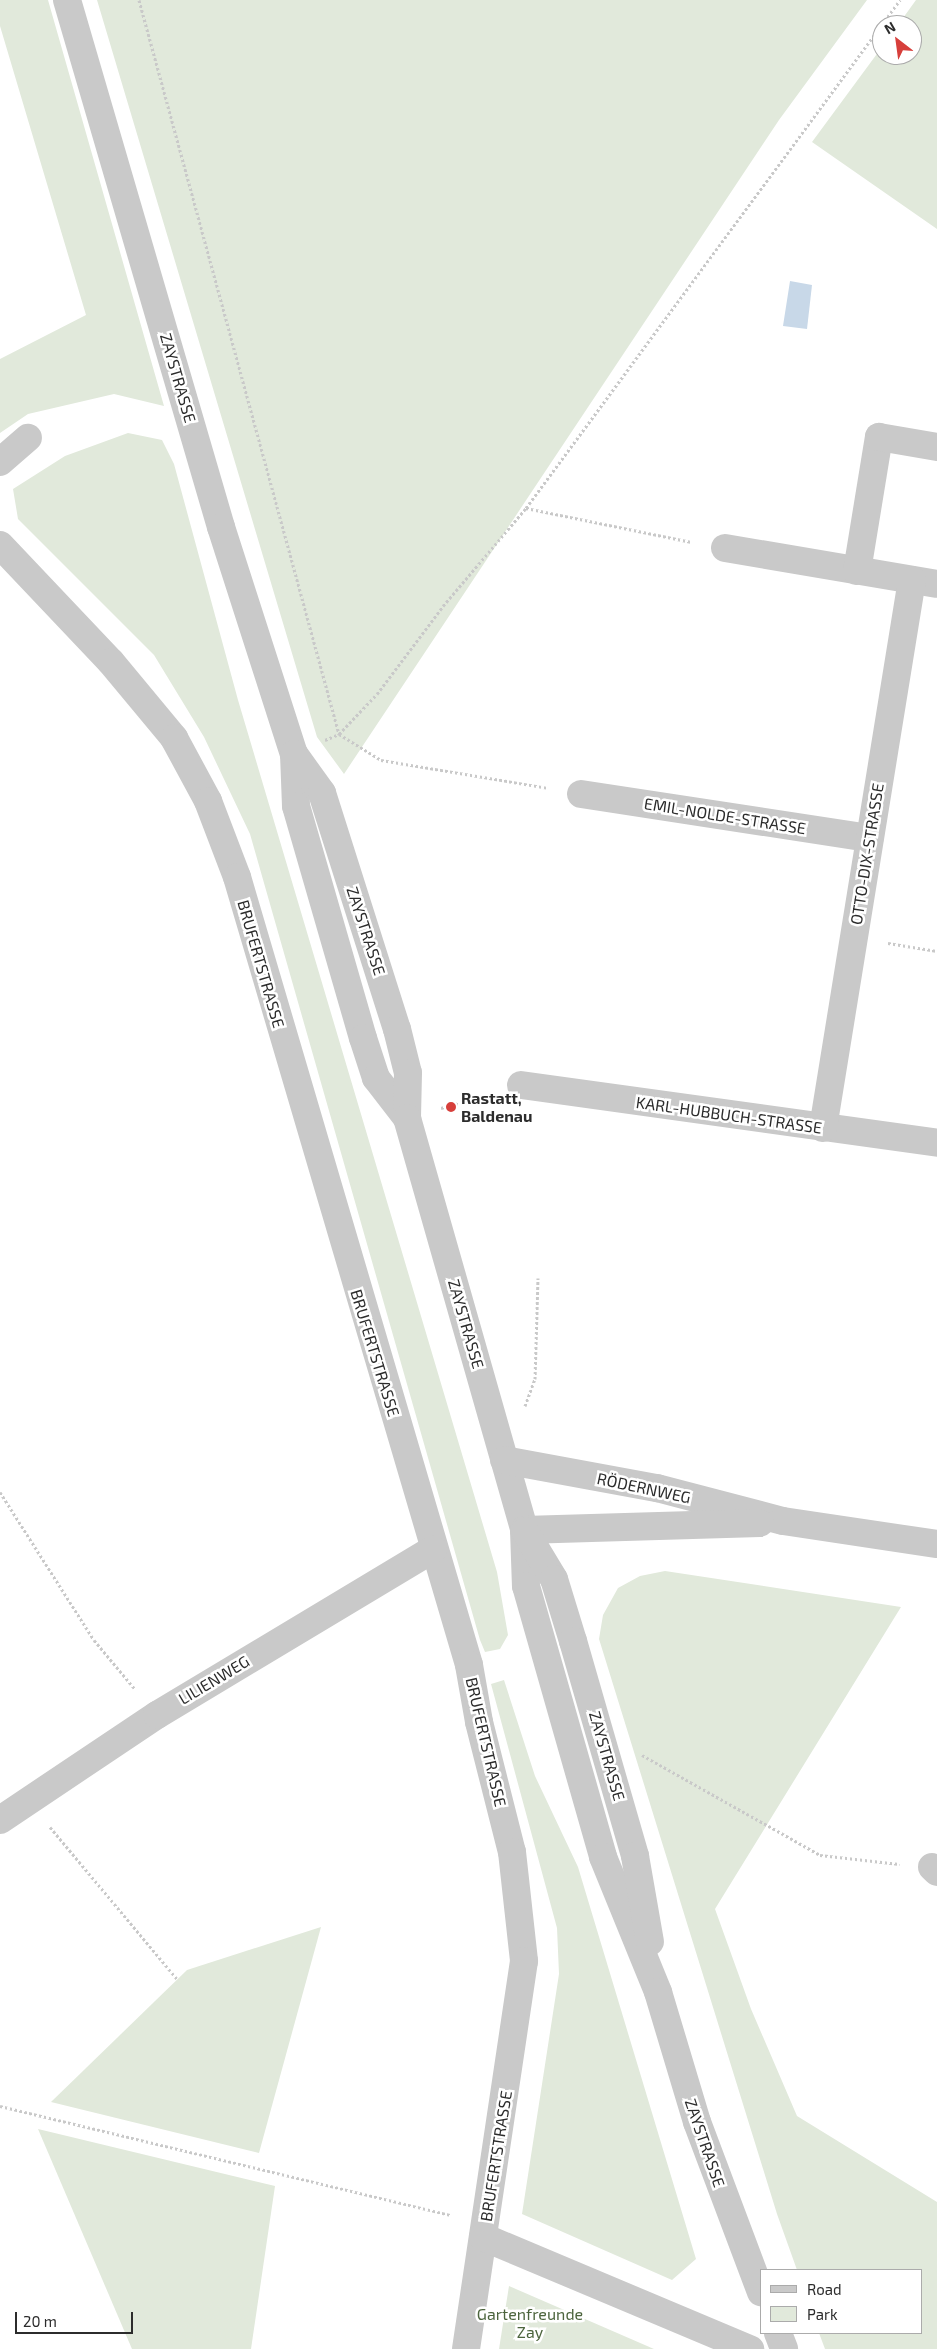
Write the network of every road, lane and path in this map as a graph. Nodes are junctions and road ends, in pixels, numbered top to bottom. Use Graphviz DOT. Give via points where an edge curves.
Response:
graph roads {
  1 [pos="67,0"];
  2 [pos="140,0"];
  3 [pos="900,0"];
  4 [pos="28,438"];
  5 [pos="937,447"];
  6 [pos="0,462"];
  7 [pos="526,508"];
  8 [pos="0,545"];
  9 [pos="725,548"];
  10 [pos="857,571"];
  11 [pos="924,582"];
  12 [pos="339,734"];
  13 [pos="294,754"];
  14 [pos="581,794"];
  15 [pos="870,838"];
  16 [pos="894,944"];
  17 [pos="937,951"];
  18 [pos="521,1085"];
  19 [pos="407,1118"];
  20 [pos="823,1128"];
  21 [pos="937,1143"];
  22 [pos="538,1278"];
  23 [pos="504,1460"];
  24 [pos="0,1492"];
  25 [pos="783,1521"];
  26 [pos="524,1530"];
  27 [pos="937,1544"];
  28 [pos="433,1549"];
  29 [pos="156,1715"];
  30 [pos="653,1758"];
  31 [pos="29,1802"];
  32 [pos="0,1820"];
  33 [pos="934,1869"];
  34 [pos="178,1979"];
  35 [pos="0,2106"];
  36 [pos="484,2230"];
  37 [pos="760,2289"];
  38 [pos="778,2334"];
  39 [pos="466,2349"];
  40 [pos="750,2349"];
  41 [pos="784,2349"];
  1 -- 13 [label="street, ZAYSTRASSE" via="221,527"];
  2 -- 12 [label="path"];
  3 -- 7 [label="path"];
  4 -- 6 [label="street"];
  5 -- 10 [label="street" via="879,437"];
  7 -- 9 [label="path"];
  7 -- 12 [label="path" via="443,606 377,694"];
  8 -- 28 [label="street, BRUFERTSTRASSE" via="111,662 174,738 208,802 240,886"];
  9 -- 10 [label="street, OTTO-DIX-STRASSE"];
  10 -- 11 [label="street, OTTO-DIX-STRASSE"];
  11 -- 15 [label="street, OTTO-DIX-STRASSE"];
  12 -- 14 [label="path" via="381,760"];
  13 -- 19 [label="street, ZAYSTRASSE" via="322,793 398,1029 408,1073"];
  13 -- 19 [label="street, ZAYSTRASSE" via="296,806 363,1038 376,1078"];
  14 -- 15 [label="street, EMIL-NOLDE-STRASSE"];
  15 -- 20 [label="street, OTTO-DIX-STRASSE"];
  16 -- 17 [label="path"];
  18 -- 19 [label="path"];
  18 -- 20 [label="street, KARL-HUBBUCH-STRASSE"];
  19 -- 23 [label="street, ZAYSTRASSE"];
  20 -- 21 [label="street, KARL-HUBBUCH-STRASSE"];
  22 -- 23 [label="path" via="535,1379"];
  23 -- 25 [label="street, RÖDERNWEG" via="657,1488"];
  23 -- 26 [label="street, ZAYSTRASSE"];
  24 -- 29 [label="path" via="94,1640"];
  25 -- 26 [label="street, RÖDERNWEG" via="660,1529"];
  25 -- 27 [label="street, RÖDERNWEG"];
  26 -- 37 [label="street, ZAYSTRASSE" via="526,1586 602,1857 658,1992 696,2122"];
  28 -- 29 [label="street, LILIENWEG"];
  28 -- 36 [label="street, BRUFERTSTRASSE" via="469,1665 522,1908 520,2010"];
  29 -- 31 [label="street, LILIENWEG"];
  30 -- 33 [label="path" via="820,1855"];
  31 -- 32 [label="street, LILIENWEG"];
  31 -- 34 [label="path"];
  35 -- 36 [label="path"];
  36 -- 39 [label="street, BRUFERTSTRASSE"];
  36 -- 40 [label="street, BRUFERTSTRASSE"];
  38 -- 41 [label="street"];
}
